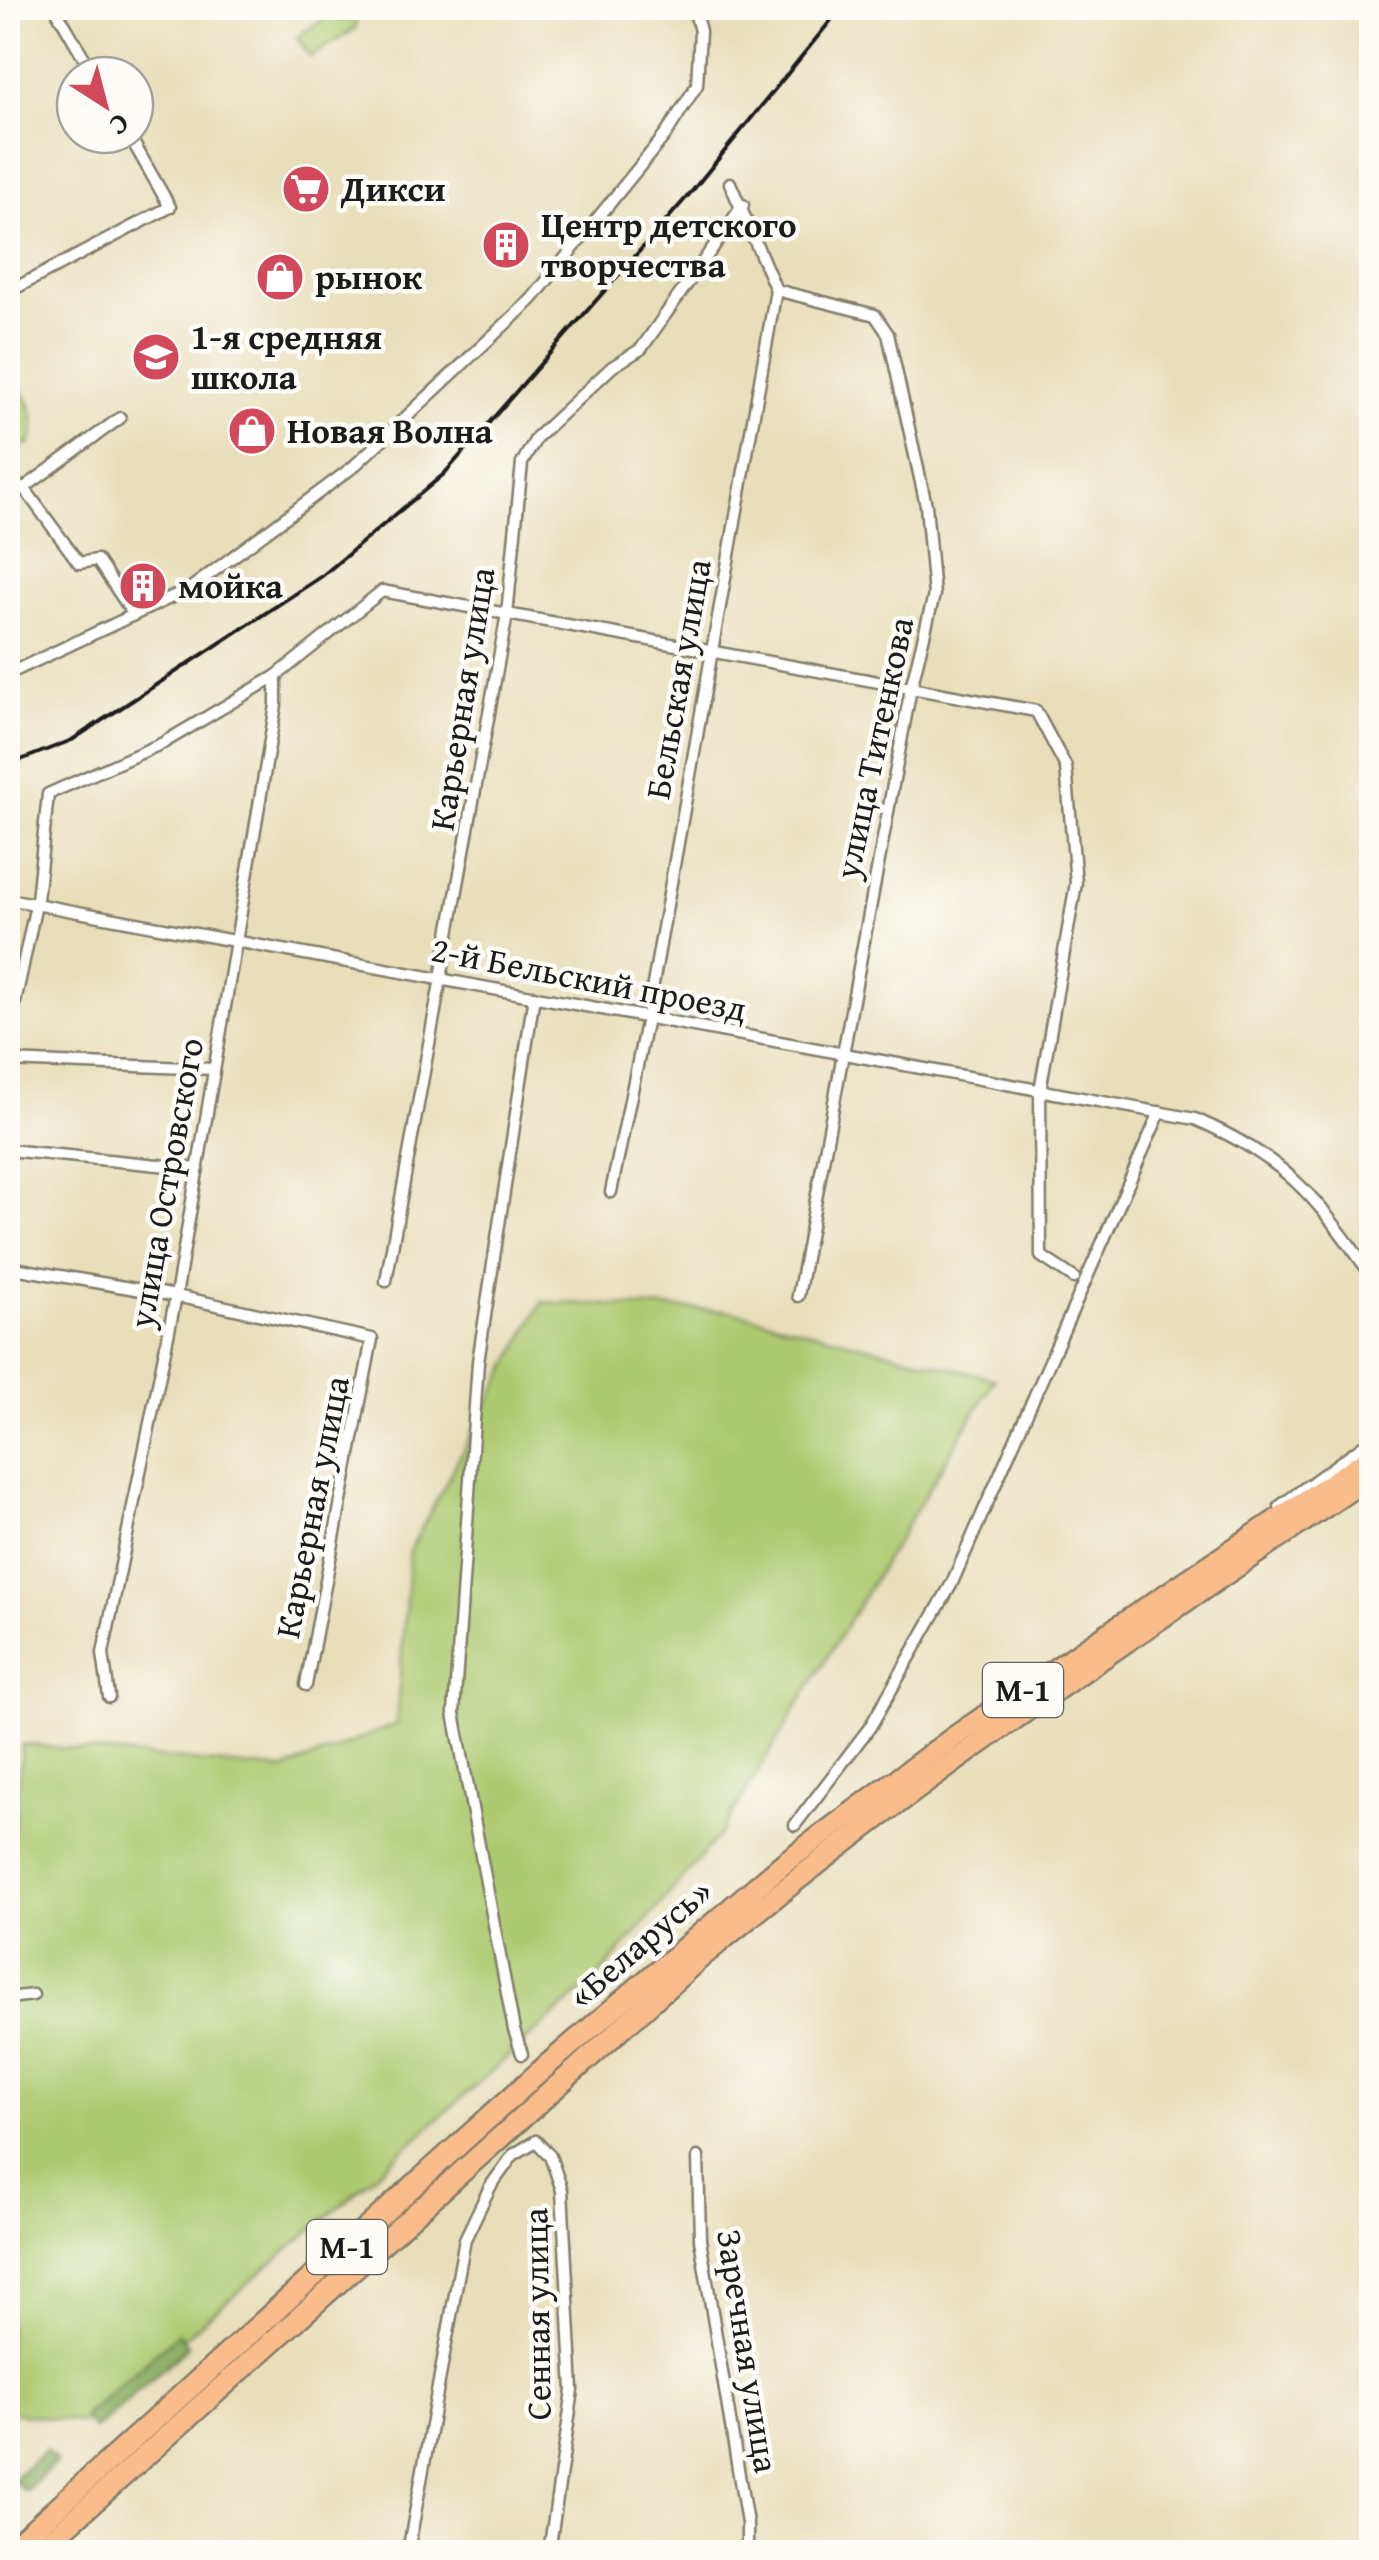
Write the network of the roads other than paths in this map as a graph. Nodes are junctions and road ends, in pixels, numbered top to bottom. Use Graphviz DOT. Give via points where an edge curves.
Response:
graph roads {
  1 [pos="55,8"];
  2 [pos="694,8"];
  3 [pos="82,55"];
  4 [pos="140,155"];
  5 [pos="730,183"];
  6 [pos="743,206"];
  7 [pos="776,290"];
  8 [pos="8,292"];
  9 [pos="120,418"];
  10 [pos="508,614"];
  11 [pos="134,615"];
  12 [pos="709,651"];
  13 [pos="8,674"];
  14 [pos="276,676"];
  15 [pos="911,688"];
  16 [pos="8,899"];
  17 [pos="36,906"];
  18 [pos="236,941"];
  19 [pos="442,979"];
  20 [pos="534,996"];
  21 [pos="647,1018"];
  22 [pos="8,1035"];
  23 [pos="842,1054"];
  24 [pos="8,1061"];
  25 [pos="214,1070"];
  26 [pos="1040,1091"];
  27 [pos="1160,1112"];
  28 [pos="8,1150"];
  29 [pos="198,1169"];
  30 [pos="611,1192"];
  31 [pos="8,1267"];
  32 [pos="1372,1276"];
  33 [pos="1074,1278"];
  34 [pos="386,1281"];
  35 [pos="176,1296"];
  36 [pos="798,1296"];
  37 [pos="1372,1439"];
  38 [pos="1372,1456"];
  39 [pos="1372,1475"];
  40 [pos="1178,1583"];
  41 [pos="306,1685"];
  42 [pos="109,1697"];
  43 [pos="795,1825"];
  44 [pos="33,1995"];
  45 [pos="8,1998"];
  46 [pos="522,2054"];
  47 [pos="698,2157"];
  48 [pos="8,2552"];
  49 [pos="38,2552"];
  50 [pos="408,2552"];
  51 [pos="549,2552"];
  52 [pos="747,2552"];
  1 -- 3 [label="street"];
  2 -- 11 [label="street" via="698,85 532,299 353,467 191,588"];
  4 -- 8 [label="street" via="170,207"];
  5 -- 6 [label="street"];
  6 -- 7 [label="street"];
  6 -- 10 [label="street, Карьерная улица" via="641,350 612,367 538,437 522,463"];
  7 -- 12 [label="street, Бельская улица"];
  7 -- 15 [label="street, улица Титенкова" via="875,315 888,334 926,505 934,595"];
  9 -- 11 [label="street" via="24,488 79,563 97,560"];
  10 -- 12 [label="street"];
  10 -- 14 [label="street" via="382,591"];
  10 -- 19 [label="street, Карьерная улица"];
  11 -- 13 [label="street"];
  12 -- 15 [label="street"];
  12 -- 21 [label="street, Бельская улица"];
  14 -- 17 [label="street" via="163,744 48,794"];
  14 -- 18 [label="street, улица Островского"];
  15 -- 23 [label="street, улица Титенкова"];
  15 -- 26 [label="street" via="1036,711 1066,766 1076,883"];
  16 -- 17 [label="street, 2-й Бельский проезд"];
  17 -- 18 [label="street, 2-й Бельский проезд"];
  17 -- 22 [label="street"];
  18 -- 19 [label="street, 2-й Бельский проезд"];
  18 -- 25 [label="street, улица Островского"];
  19 -- 20 [label="street, 2-й Бельский проезд"];
  19 -- 34 [label="street, Карьерная улица"];
  20 -- 21 [label="street, 2-й Бельский проезд"];
  20 -- 46 [label="street" via="478,1362 454,1713"];
  21 -- 23 [label="street, 2-й Бельский проезд"];
  21 -- 30 [label="street, Бельская улица"];
  23 -- 26 [label="street, 2-й Бельский проезд"];
  23 -- 36 [label="street, улица Титенкова"];
  24 -- 25 [label="street"];
  25 -- 29 [label="street, улица Островского"];
  26 -- 27 [label="street, 2-й Бельский проезд"];
  26 -- 33 [label="street" via="1040,1256"];
  27 -- 32 [label="street, 2-й Бельский проезд" via="1213,1126 1279,1164 1326,1212"];
  27 -- 43 [label="street" via="951,1585 870,1727"];
  28 -- 29 [label="street"];
  29 -- 35 [label="street, улица Островского"];
  31 -- 35 [label="street"];
  35 -- 41 [label="street, Карьерная улица" via="372,1339"];
  35 -- 42 [label="street, улица Островского" via="103,1654"];
  37 -- 40 [label="street"];
  38 -- 40 [label="highway, «Беларусь» / М-1"];
  39 -- 49 [label="highway, «Беларусь» / М-1" via="965,1752 797,1878 451,2178"];
  40 -- 48 [label="highway, «Беларусь» / М-1" via="784,1863 546,2066"];
  44 -- 45 [label="street"];
  47 -- 52 [label="street, Заречная улица" via="700,2239"];
  50 -- 51 [label="street, Сенная улица" via="465,2238 513,2155 536,2142 550,2156 562,2190 574,2390"];
}
